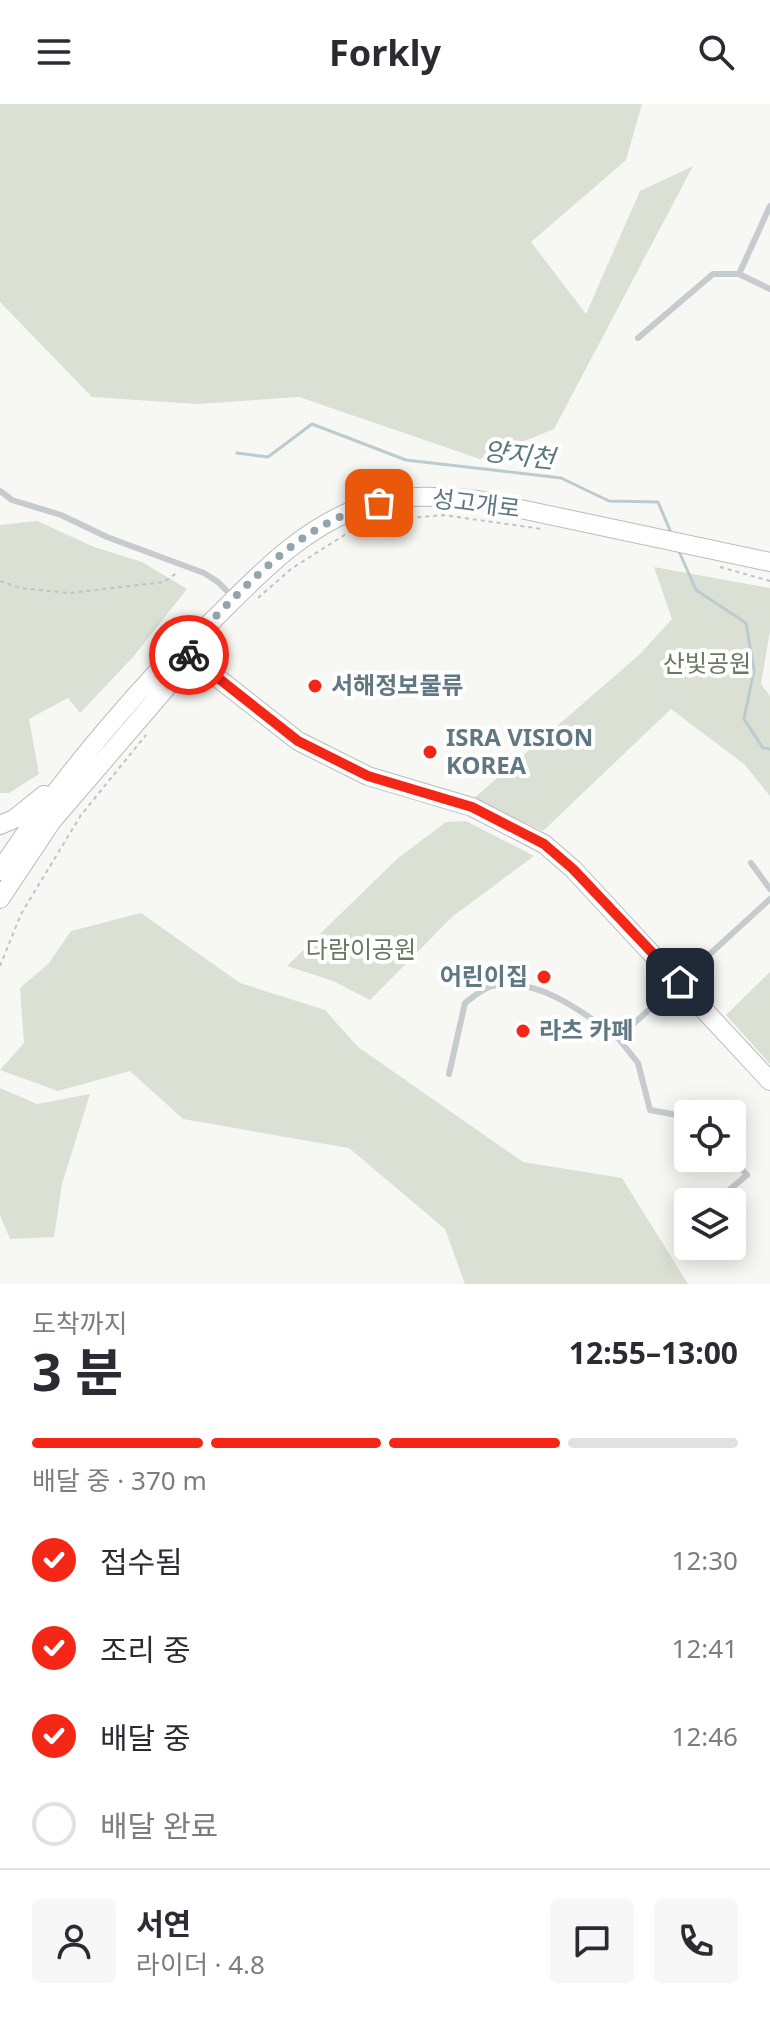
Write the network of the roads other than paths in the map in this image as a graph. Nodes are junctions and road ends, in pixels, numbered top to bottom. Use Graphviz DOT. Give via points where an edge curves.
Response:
graph roads {
  1 [pos="770,206"];
  2 [pos="739,274"];
  3 [pos="770,289"];
  4 [pos="638,338"];
  5 [pos="0,491"];
  6 [pos="770,562"];
  7 [pos="235,599"];
  8 [pos="182,650"];
  9 [pos="67,775"];
  10 [pos="0,825"];
  11 [pos="16,847"];
  12 [pos="751,863"];
  13 [pos="0,871"];
  14 [pos="770,889"];
  15 [pos="0,899"];
  16 [pos="770,899"];
  17 [pos="680,982"];
  18 [pos="618,1038"];
  19 [pos="449,1074"];
  20 [pos="770,1081"];
  21 [pos="674,1114"];
  22 [pos="744,1172"];
  23 [pos="732,1188"];
  1 -- 2 [label="lane"];
  2 -- 3 [label="lane"];
  2 -- 4 [label="lane" via="713,274"];
  5 -- 7 [label="lane" via="218,582"];
  6 -- 7 [label="street, 성고개로" via="478,500 399,498 360,508 316,529 277,556"];
  7 -- 8 [label="street, 성고개로"];
  8 -- 9 [label="street, 성고개로"];
  8 -- 11 [label="street, 성고개로" via="173,680 52,821"];
  8 -- 17 [label="street" via="298,741 368,776 472,807 544,844"];
  9 -- 10 [label="street"];
  9 -- 11 [label="street, 성고개로"];
  11 -- 13 [label="street, 성고개로"];
  11 -- 15 [label="street, 성고개로"];
  12 -- 14 [label="lane"];
  16 -- 17 [label="lane"];
  17 -- 18 [label="lane"];
  17 -- 20 [label="street"];
  18 -- 19 [label="lane" via="569,1002 523,987 490,986 465,1003"];
  18 -- 21 [label="lane" via="638,1063 650,1110"];
  22 -- 23 [label="lane"];
}
